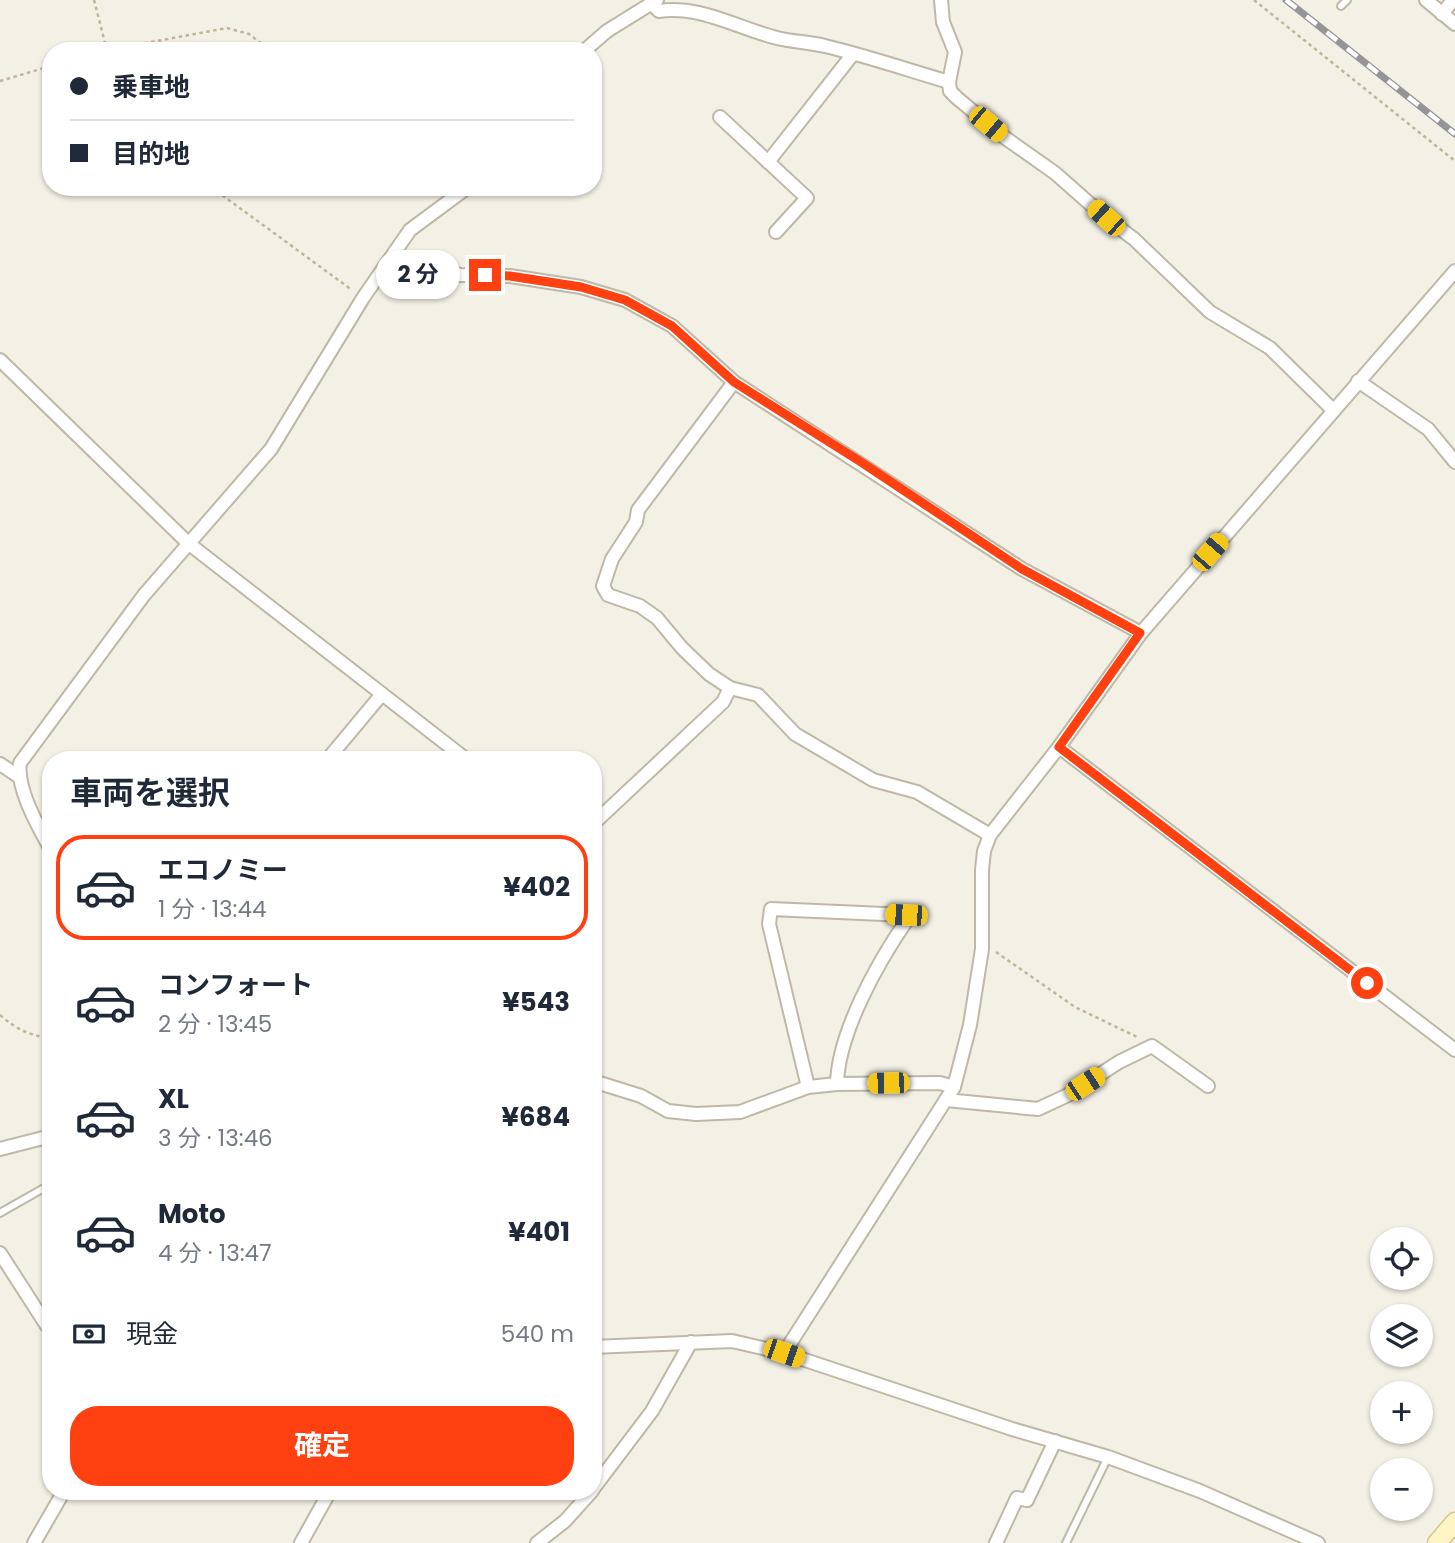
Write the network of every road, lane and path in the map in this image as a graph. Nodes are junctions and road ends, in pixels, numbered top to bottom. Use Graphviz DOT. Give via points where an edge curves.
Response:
graph roads {
  1 [pos="94,0"];
  2 [pos="941,0"];
  3 [pos="1254,0"];
  4 [pos="1347,0"];
  5 [pos="1426,0"];
  6 [pos="1453,0"];
  7 [pos="654,2"];
  8 [pos="1341,6"];
  9 [pos="1442,14"];
  10 [pos="1455,24"];
  11 [pos="104,42"];
  12 [pos="150,42"];
  13 [pos="259,42"];
  14 [pos="594,42"];
  15 [pos="853,54"];
  16 [pos="42,69"];
  17 [pos="0,81"];
  18 [pos="949,82"];
  19 [pos="720,117"];
  20 [pos="768,162"];
  21 [pos="1455,162"];
  22 [pos="223,196"];
  23 [pos="456,196"];
  24 [pos="776,232"];
  25 [pos="393,256"];
  26 [pos="1455,271"];
  27 [pos="363,299"];
  28 [pos="0,360"];
  29 [pos="1358,381"];
  30 [pos="734,382"];
  31 [pos="1333,410"];
  32 [pos="1455,462"];
  33 [pos="188,543"];
  34 [pos="1140,633"];
  35 [pos="730,688"];
  36 [pos="382,694"];
  37 [pos="1059,747"];
  38 [pos="334,751"];
  39 [pos="455,751"];
  40 [pos="0,764"];
  41 [pos="18,776"];
  42 [pos="602,816"];
  43 [pos="42,834"];
  44 [pos="990,835"];
  45 [pos="982,942"];
  46 [pos="0,1016"];
  47 [pos="42,1038"];
  48 [pos="1152,1046"];
  49 [pos="1455,1050"];
  50 [pos="836,1084"];
  51 [pos="602,1085"];
  52 [pos="1208,1086"];
  53 [pos="808,1087"];
  54 [pos="954,1087"];
  55 [pos="946,1100"];
  56 [pos="42,1138"];
  57 [pos="0,1149"];
  58 [pos="42,1189"];
  59 [pos="0,1213"];
  60 [pos="0,1253"];
  61 [pos="42,1315"];
  62 [pos="691,1342"];
  63 [pos="602,1347"];
  64 [pos="784,1353"];
  65 [pos="1055,1441"];
  66 [pos="1108,1457"];
  67 [pos="602,1478"];
  68 [pos="59,1500"];
  69 [pos="325,1500"];
  70 [pos="584,1500"];
  71 [pos="1455,1522"];
  72 [pos="37,1542"];
  73 [pos="301,1543"];
  74 [pos="537,1543"];
  75 [pos="996,1543"];
  76 [pos="1066,1543"];
  77 [pos="1318,1543"];
  78 [pos="1437,1543"];
  1 -- 11 [label="path"];
  2 -- 18 [label="street" via="943,22 955,52"];
  3 -- 21 [label="path"];
  4 -- 8 [label="lane"];
  5 -- 9 [label="street"];
  6 -- 9 [label="street"];
  7 -- 14 [label="street"];
  7 -- 15 [label="street" via="659,10 694,10 780,38"];
  9 -- 10 [label="street"];
  12 -- 13 [label="path" via="227,28"];
  15 -- 18 [label="street"];
  15 -- 20 [label="street"];
  16 -- 17 [label="path"];
  18 -- 31 [label="street" via="957,99 1134,239 1210,312 1270,348"];
  19 -- 20 [label="street"];
  20 -- 24 [label="street" via="807,198"];
  22 -- 27 [label="path"];
  23 -- 25 [label="street" via="410,230"];
  25 -- 27 [label="street"];
  25 -- 30 [label="street" via="460,275 522,278 581,287 625,300 672,326"];
  26 -- 29 [label="street"];
  27 -- 33 [label="street" via="271,449"];
  28 -- 33 [label="street"];
  29 -- 31 [label="street"];
  29 -- 32 [label="street" via="1428,429"];
  30 -- 34 [label="street" via="1022,569"];
  30 -- 35 [label="street" via="638,510 603,586 608,595 640,606 657,618 709,674"];
  31 -- 34 [label="street"];
  33 -- 36 [label="street"];
  33 -- 41 [label="street" via="20,762"];
  34 -- 37 [label="street"];
  35 -- 42 [label="street" via="723,702"];
  35 -- 44 [label="street" via="758,695 795,734 873,780 917,792"];
  36 -- 38 [label="street"];
  36 -- 39 [label="street"];
  37 -- 44 [label="street"];
  37 -- 49 [label="street"];
  40 -- 41 [label="street"];
  41 -- 43 [label="street"];
  44 -- 45 [label="street" via="982,870"];
  45 -- 48 [label="path" via="1075,1007"];
  45 -- 54 [label="street" via="970,1025"];
  46 -- 47 [label="path" via="33,1037"];
  48 -- 52 [label="street"];
  48 -- 55 [label="street" via="1038,1109"];
  50 -- 53 [label="street"];
  50 -- 53 [label="street" via="848,1033 906,915 771,909 769,923"];
  50 -- 54 [label="street" via="940,1083"];
  51 -- 53 [label="street" via="641,1096 668,1111 696,1114 740,1112"];
  54 -- 55 [label="street"];
  55 -- 64 [label="street"];
  56 -- 57 [label="street"];
  58 -- 59 [label="lane"];
  60 -- 61 [label="street"];
  62 -- 63 [label="street"];
  62 -- 64 [label="street" via="732,1341"];
  62 -- 67 [label="street" via="652,1410"];
  64 -- 65 [label="street"];
  65 -- 66 [label="street"];
  65 -- 75 [label="street" via="1027,1500 1017,1497"];
  66 -- 76 [label="lane"];
  66 -- 77 [label="street"];
  68 -- 72 [label="street"];
  69 -- 73 [label="street"];
  70 -- 74 [label="street"];
  71 -- 78 [label="street"];
}
